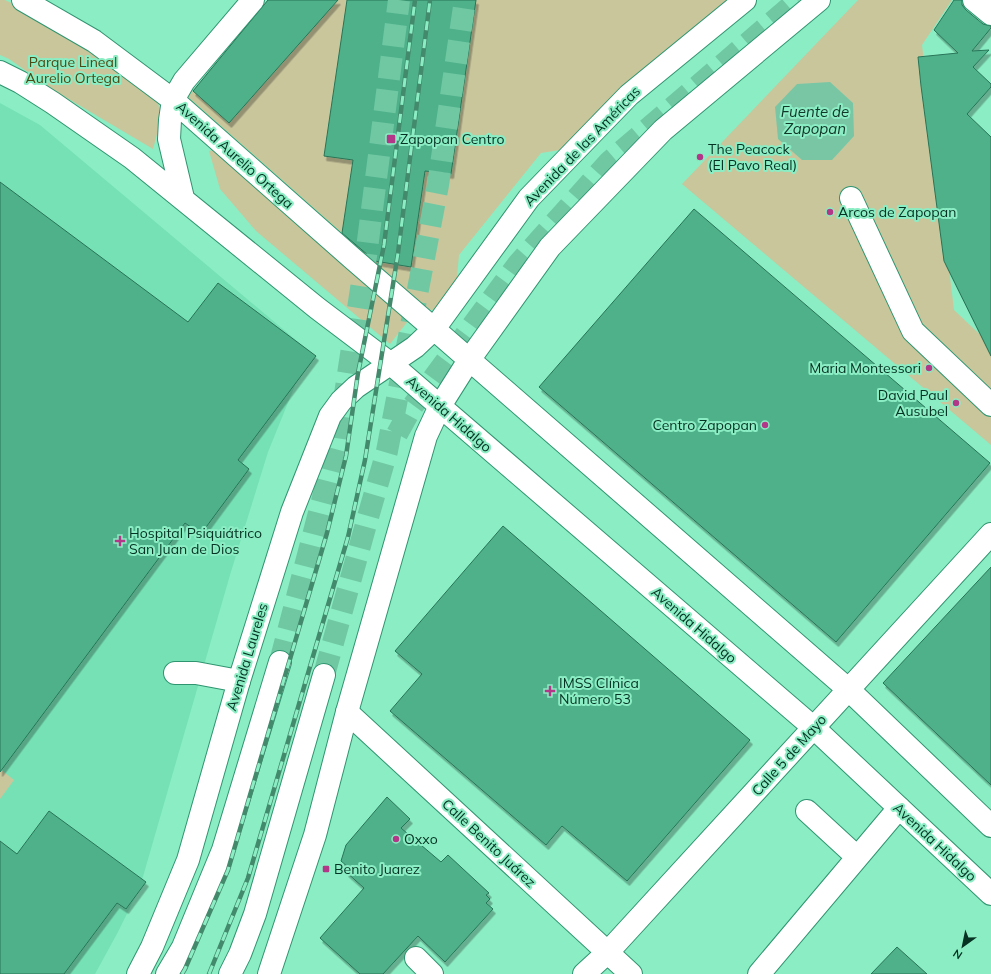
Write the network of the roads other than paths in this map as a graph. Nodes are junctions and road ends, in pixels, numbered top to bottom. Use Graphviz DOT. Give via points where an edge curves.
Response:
graph roads {
  1 [pos="23,0"];
  2 [pos="253,0"];
  3 [pos="744,0"];
  4 [pos="819,0"];
  5 [pos="974,0"];
  6 [pos="991,14"];
  7 [pos="0,72"];
  8 [pos="173,100"];
  9 [pos="183,198"];
  10 [pos="851,198"];
  11 [pos="434,328"];
  12 [pos="469,360"];
  13 [pos="391,364"];
  14 [pos="991,405"];
  15 [pos="440,406"];
  16 [pos="991,534"];
  17 [pos="280,662"];
  18 [pos="175,672"];
  19 [pos="324,676"];
  20 [pos="239,681"];
  21 [pos="849,690"];
  22 [pos="347,712"];
  23 [pos="814,728"];
  24 [pos="898,808"];
  25 [pos="807,811"];
  26 [pos="991,826"];
  27 [pos="857,857"];
  28 [pos="991,894"];
  29 [pos="608,952"];
  30 [pos="416,958"];
  31 [pos="138,974"];
  32 [pos="167,974"];
  33 [pos="230,974"];
  34 [pos="269,974"];
  35 [pos="432,974"];
  36 [pos="584,974"];
  37 [pos="631,974"];
  38 [pos="759,974"];
  1 -- 8 [label="main road, Avenida Aurelio Ortega" via="94,41"];
  2 -- 8 [label="main road" via="184,81"];
  3 -- 11 [label="main road, Avenida de las Américas" via="629,95 529,198"];
  4 -- 12 [label="main road" via="662,130 550,248"];
  5 -- 6 [label="main road"];
  7 -- 9 [label="main road" via="86,125"];
  8 -- 9 [label="main road" via="170,139"];
  8 -- 11 [label="main road, Avenida Aurelio Ortega"];
  9 -- 13 [label="main road" via="317,308"];
  10 -- 14 [label="main road" via="913,331"];
  11 -- 12 [label="main road"];
  11 -- 13 [label="main road, Avenida de las Américas" via="415,347"];
  12 -- 15 [label="main road"];
  12 -- 21 [label="main road"];
  13 -- 15 [label="main road, Avenida Hidalgo"];
  13 -- 20 [label="main road, Avenida Laureles" via="356,387 330,416 292,512"];
  15 -- 22 [label="main road" via="426,436"];
  15 -- 23 [label="main road, Avenida Hidalgo"];
  16 -- 21 [label="main road, Calle 5 de Mayo"];
  17 -- 32 [label="main road" via="223,850 183,947"];
  18 -- 20 [label="main road"];
  19 -- 33 [label="main road" via="255,914"];
  20 -- 31 [label="main road, Avenida Laureles" via="188,860"];
  21 -- 23 [label="main road, Calle 5 de Mayo"];
  21 -- 26 [label="main road"];
  22 -- 29 [label="main road, Calle Benito Juárez"];
  22 -- 34 [label="main road" via="315,835"];
  23 -- 24 [label="main road, Avenida Hidalgo"];
  23 -- 29 [label="main road, Calle 5 de Mayo"];
  24 -- 27 [label="main road"];
  24 -- 28 [label="main road, Avenida Hidalgo"];
  25 -- 27 [label="main road"];
  27 -- 38 [label="main road"];
  29 -- 36 [label="main road, Calle 5 de Mayo"];
  29 -- 37 [label="main road, Calle Benito Juárez"];
  30 -- 35 [label="main road"];
}
